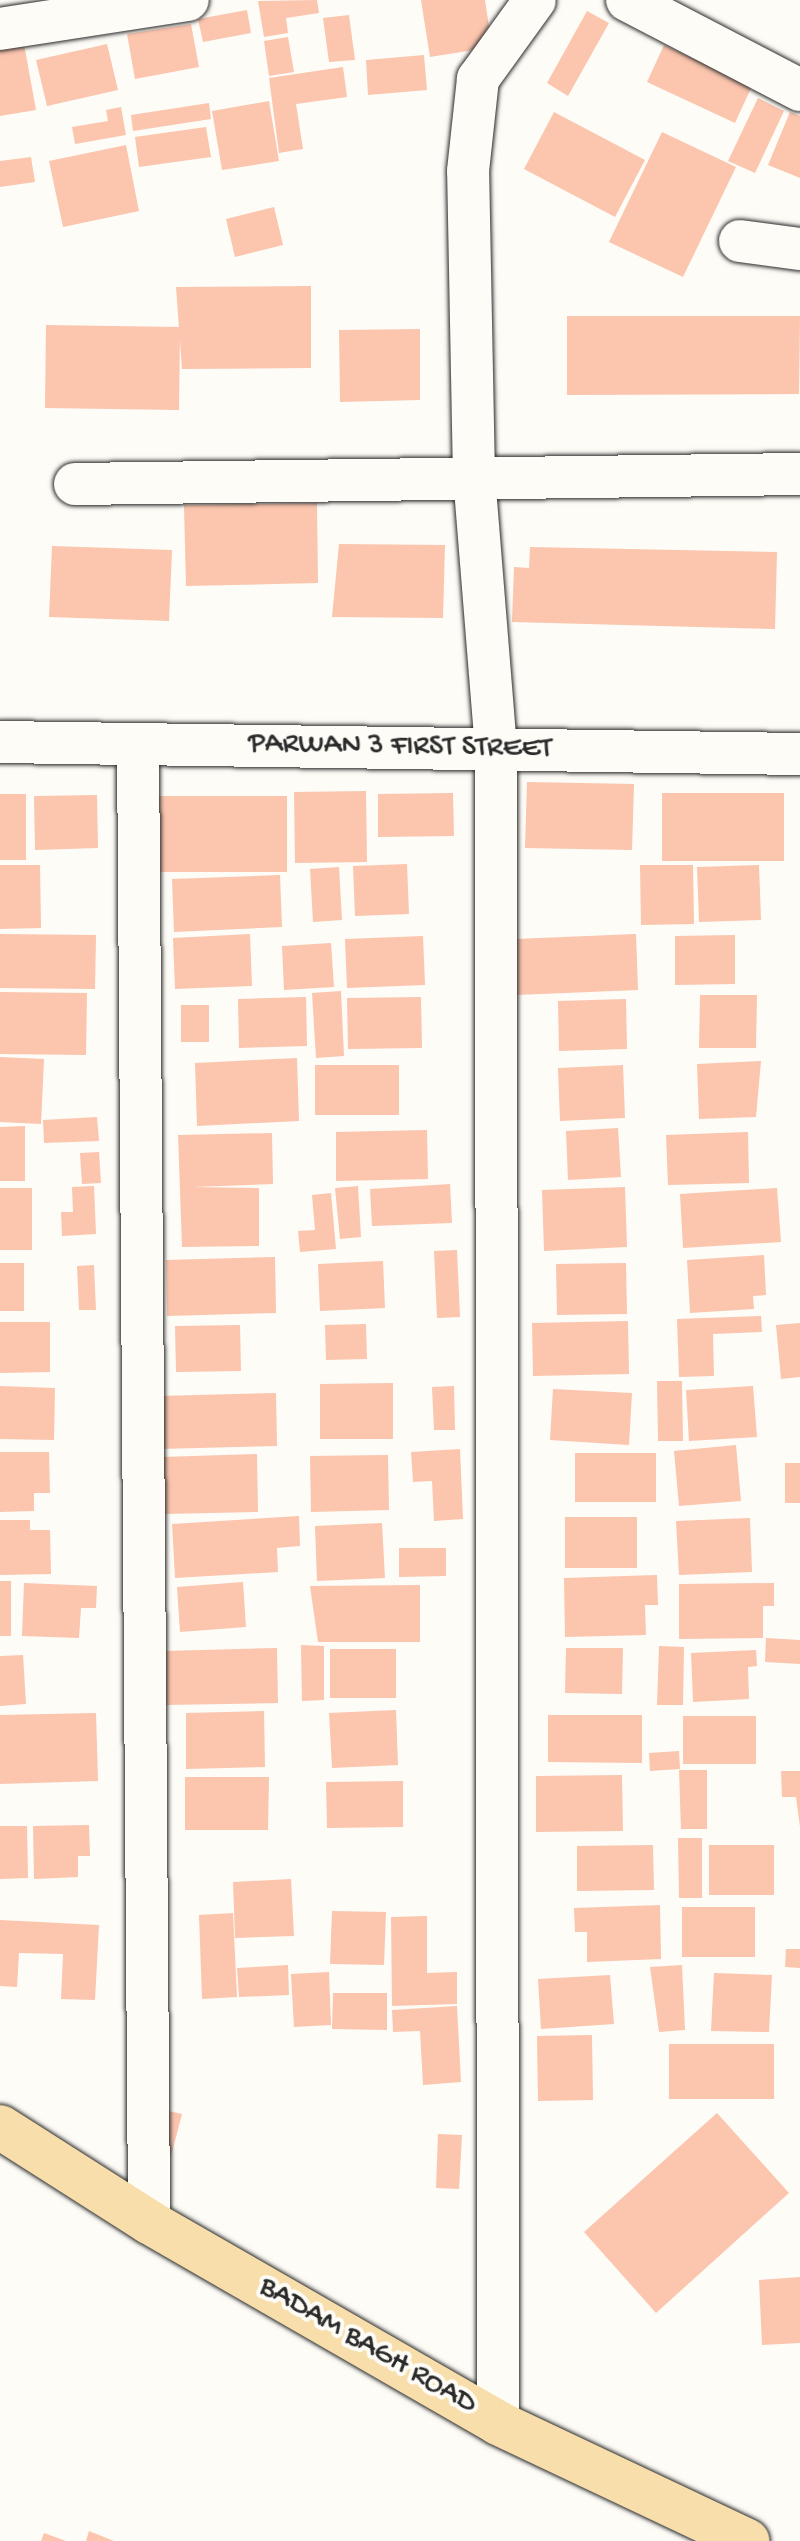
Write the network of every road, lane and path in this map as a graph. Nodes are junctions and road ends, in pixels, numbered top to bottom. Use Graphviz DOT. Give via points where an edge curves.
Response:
graph roads {
  1 [pos="188,0"];
  2 [pos="535,0"];
  3 [pos="627,0"];
  4 [pos="0,29"];
  5 [pos="800,90"];
  6 [pos="740,241"];
  7 [pos="800,249"];
  8 [pos="800,474"];
  9 [pos="474,478"];
  10 [pos="75,484"];
  11 [pos="0,742"];
  12 [pos="138,744"];
  13 [pos="496,749"];
  14 [pos="800,754"];
  15 [pos="0,2127"];
  16 [pos="149,2222"];
  17 [pos="498,2423"];
  18 [pos="748,2541"];
  1 -- 4 [label="street"];
  2 -- 9 [label="street" via="478,79 469,128"];
  3 -- 5 [label="street"];
  6 -- 7 [label="street"];
  8 -- 9 [label="street"];
  9 -- 10 [label="street"];
  9 -- 13 [label="street"];
  11 -- 12 [label="street, PARWAN 3 FIRST STREET"];
  12 -- 13 [label="street, PARWAN 3 FIRST STREET"];
  12 -- 16 [label="street"];
  13 -- 14 [label="street, PARWAN 3 FIRST STREET"];
  13 -- 17 [label="street"];
  15 -- 16 [label="main road, BADAM BAGH ROAD"];
  16 -- 17 [label="main road, BADAM BAGH ROAD"];
  17 -- 18 [label="main road, BADAM BAGH ROAD"];
}
